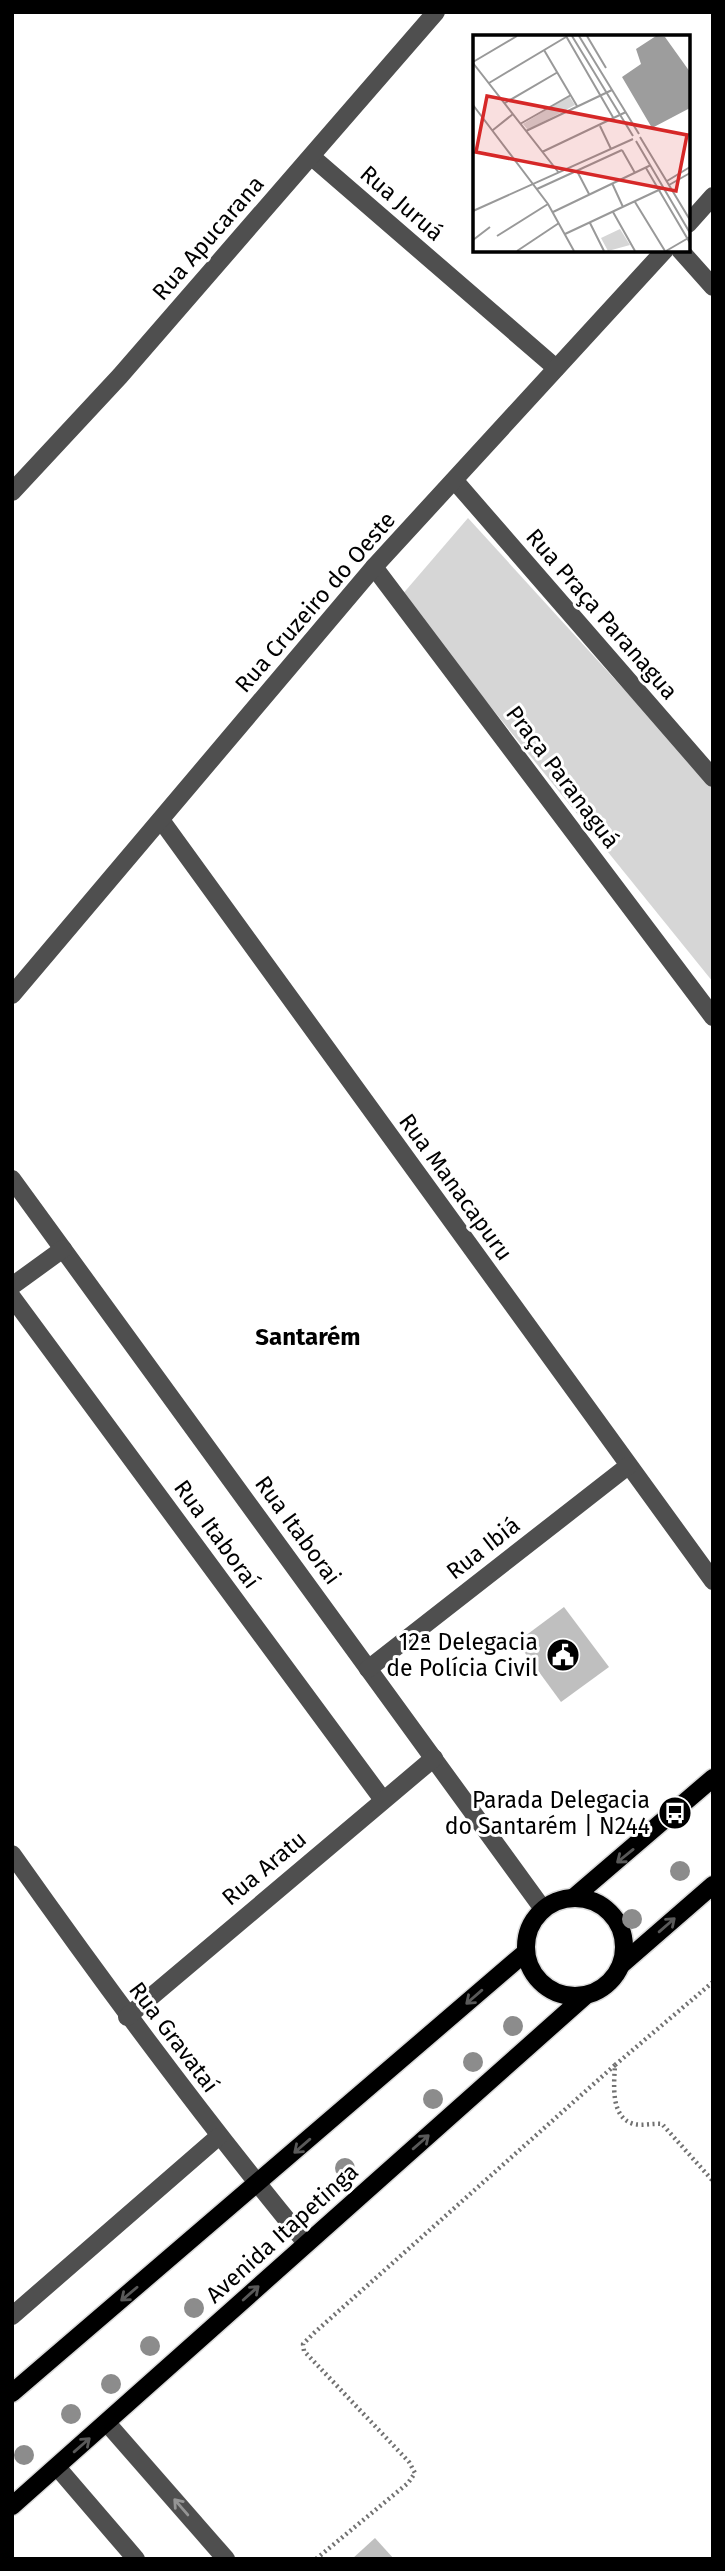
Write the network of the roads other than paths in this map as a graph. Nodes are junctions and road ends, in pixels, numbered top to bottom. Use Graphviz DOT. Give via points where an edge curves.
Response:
graph roads {
  1 [pos="436,12"];
  2 [pos="312,157"];
  3 [pos="713,196"];
  4 [pos="690,222"];
  5 [pos="663,252"];
  6 [pos="682,252"];
  7 [pos="713,287"];
  8 [pos="556,368"];
  9 [pos="455,481"];
  10 [pos="12,492"];
  11 [pos="374,567"];
  12 [pos="713,778"];
  13 [pos="161,820"];
  14 [pos="12,995"];
  15 [pos="713,1017"];
  16 [pos="12,1179"];
  17 [pos="63,1249"];
  18 [pos="12,1286"];
  19 [pos="12,1297"];
  20 [pos="628,1466"];
  21 [pos="713,1581"];
  22 [pos="368,1669"];
  23 [pos="434,1758"];
  24 [pos="713,1778"];
  25 [pos="383,1800"];
  26 [pos="12,1854"];
  27 [pos="713,1885"];
  28 [pos="573,1898"];
  29 [pos="543,1909"];
  30 [pos="526,1952"];
  31 [pos="621,1965"];
  32 [pos="585,1996"];
  33 [pos="127,2017"];
  34 [pos="218,2137"];
  35 [pos="258,2185"];
  36 [pos="306,2244"];
  37 [pos="12,2316"];
  38 [pos="12,2393"];
  39 [pos="107,2423"];
  40 [pos="57,2467"];
  41 [pos="12,2506"];
  42 [pos="136,2559"];
  43 [pos="226,2559"];
  1 -- 2 [label="street, Rua Apucarana"];
  2 -- 8 [label="street, Rua Juruá"];
  2 -- 10 [label="street, Rua Apucarana"];
  3 -- 4 [label="street"];
  5 -- 8 [label="street, Rua Cruzeiro do Oeste"];
  6 -- 7 [label="street"];
  8 -- 9 [label="street, Rua Cruzeiro do Oeste"];
  9 -- 11 [label="street, Rua Cruzeiro do Oeste"];
  9 -- 12 [label="street, Rua Praça Paranagua"];
  11 -- 13 [label="street, Rua Cruzeiro do Oeste"];
  11 -- 15 [label="street, Praça Paranaguá"];
  13 -- 14 [label="street, Rua Cruzeiro do Oeste"];
  13 -- 20 [label="street, Rua Manacapuru"];
  16 -- 17 [label="street, Rua Itaborai"];
  17 -- 18 [label="street"];
  17 -- 22 [label="street, Rua Itaborai"];
  19 -- 25 [label="street, Rua Itaboraí"];
  20 -- 21 [label="street, Rua Manacapuru"];
  20 -- 22 [label="street, Rua Ibiá"];
  22 -- 23 [label="street, Rua Itaborai"];
  23 -- 25 [label="street, Rua Aratu"];
  23 -- 29 [label="street, Rua Itaborai"];
  24 -- 28 [label="main road, one-way"];
  25 -- 33 [label="street, Rua Aratu"];
  26 -- 33 [label="street, Rua Gravataí"];
  31 -- 27 [label="main road, one-way"];
  28 -- 29 [label="main road"];
  28 -- 31 [label="main road" via="589,1899 615,1918 622,1933"];
  29 -- 30 [label="main road" via="533,1921"];
  30 -- 32 [label="main road" via="540,1982 553,1992"];
  30 -- 35 [label="main road, one-way"];
  31 -- 32 [label="main road" via="613,1980"];
  36 -- 32 [label="main road, Avenida Itapetinga, one-way"];
  33 -- 34 [label="street, Rua Gravataí"];
  34 -- 35 [label="street, Rua Gravataí"];
  34 -- 37 [label="street"];
  35 -- 36 [label="street, Rua Gravataí"];
  35 -- 38 [label="main road, one-way"];
  39 -- 36 [label="main road, Avenida Itapetinga, one-way"];
  40 -- 39 [label="main road, Avenida Itapetinga, one-way"];
  43 -- 39 [label="street, one-way"];
  40 -- 41 [label="main road, Avenida Itapetinga"];
  40 -- 42 [label="street"];
}
